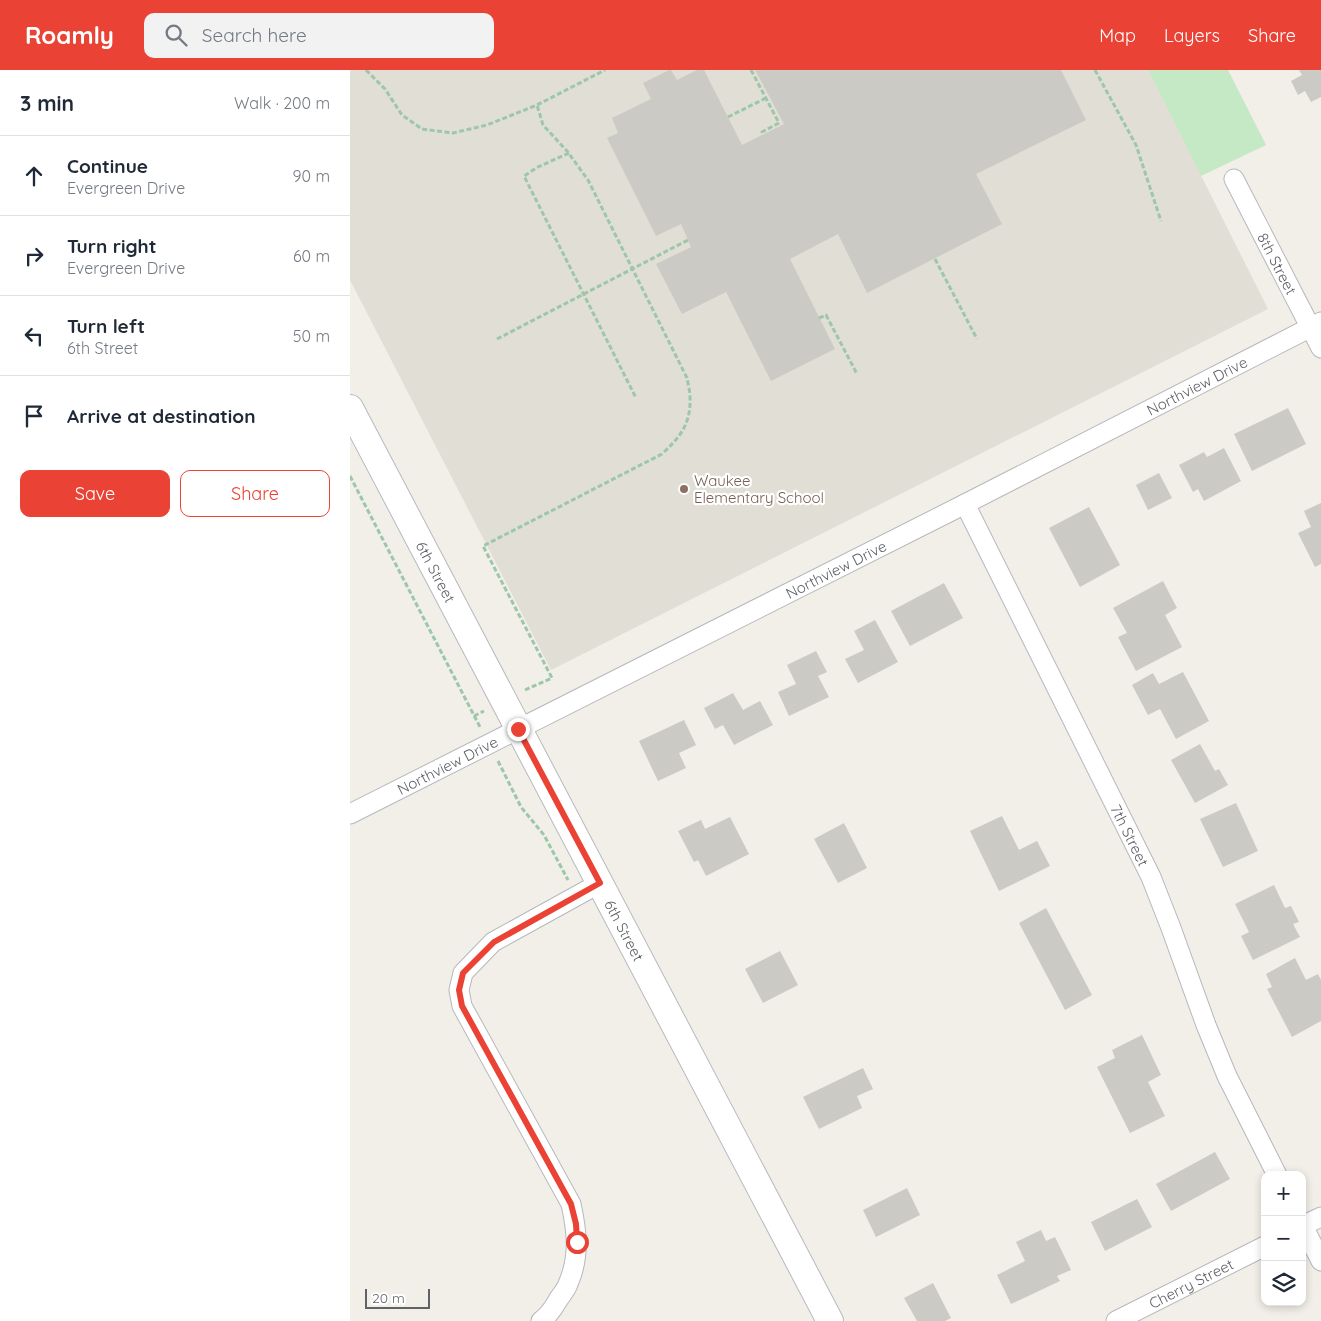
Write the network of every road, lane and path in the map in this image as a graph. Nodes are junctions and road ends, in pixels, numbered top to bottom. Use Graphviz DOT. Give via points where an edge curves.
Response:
graph roads {
  1 [pos="366,70"];
  2 [pos="605,70"];
  3 [pos="751,70"];
  4 [pos="1095,70"];
  5 [pos="766,98"];
  6 [pos="537,105"];
  7 [pos="728,117"];
  8 [pos="763,135"];
  9 [pos="569,153"];
  10 [pos="1234,179"];
  11 [pos="1161,221"];
  12 [pos="688,240"];
  13 [pos="935,259"];
  14 [pos="633,269"];
  15 [pos="584,294"];
  16 [pos="819,318"];
  17 [pos="1316,325"];
  18 [pos="497,339"];
  19 [pos="977,339"];
  20 [pos="1321,348"];
  21 [pos="856,374"];
  22 [pos="636,398"];
  23 [pos="351,412"];
  24 [pos="350,476"];
  25 [pos="965,504"];
  26 [pos="530,687"];
  27 [pos="485,711"];
  28 [pos="474,716"];
  29 [pos="479,725"];
  30 [pos="518,729"];
  31 [pos="496,758"];
  32 [pos="350,814"];
  33 [pos="600,883"];
  34 [pos="576,896"];
  35 [pos="1275,1171"];
  36 [pos="1321,1217"];
  37 [pos="1306,1224"];
  38 [pos="1306,1232"];
  39 [pos="1261,1248"];
  40 [pos="1321,1261"];
  41 [pos="541,1321"];
  42 [pos="830,1321"];
  43 [pos="1116,1321"];
  1 -- 6 [label="path" via="385,89 402,115 422,129 453,133 487,125"];
  2 -- 6 [label="path"];
  3 -- 5 [label="path"];
  4 -- 11 [label="path" via="1136,145"];
  5 -- 7 [label="path"];
  5 -- 8 [label="path" via="779,124 762,132"];
  6 -- 9 [label="path" via="543,125"];
  9 -- 14 [label="path" via="588,180"];
  9 -- 15 [label="path" via="524,176"];
  10 -- 17 [label="street, 8th Street"];
  12 -- 14 [label="path"];
  13 -- 19 [label="path"];
  14 -- 15 [label="path"];
  14 -- 26 [label="path" via="688,378 688,422 662,454 483,546 552,678"];
  15 -- 18 [label="path"];
  15 -- 22 [label="path"];
  16 -- 21 [label="path" via="826,315"];
  17 -- 20 [label="street, 8th Street"];
  17 -- 25 [label="street, Northview Drive"];
  23 -- 30 [label="main road, 6th Street"];
  24 -- 28 [label="path"];
  25 -- 30 [label="street, Northview Drive"];
  25 -- 35 [label="street, 7th Street" via="1151,877 1227,1076"];
  27 -- 28 [label="path"];
  28 -- 29 [label="path"];
  30 -- 32 [label="street, Northview Drive"];
  30 -- 33 [label="main road, 6th Street"];
  31 -- 34 [label="path" via="522,807 544,835"];
  33 -- 34 [label="street"];
  33 -- 42 [label="main road, 6th Street"];
  34 -- 41 [label="street" via="494,942 463,973 459,990 462,1006 571,1204 577,1242 572,1272 568,1285 548,1316"];
  36 -- 37 [label="street"];
  38 -- 40 [label="street"];
  39 -- 43 [label="street, Cherry Street"];
}
